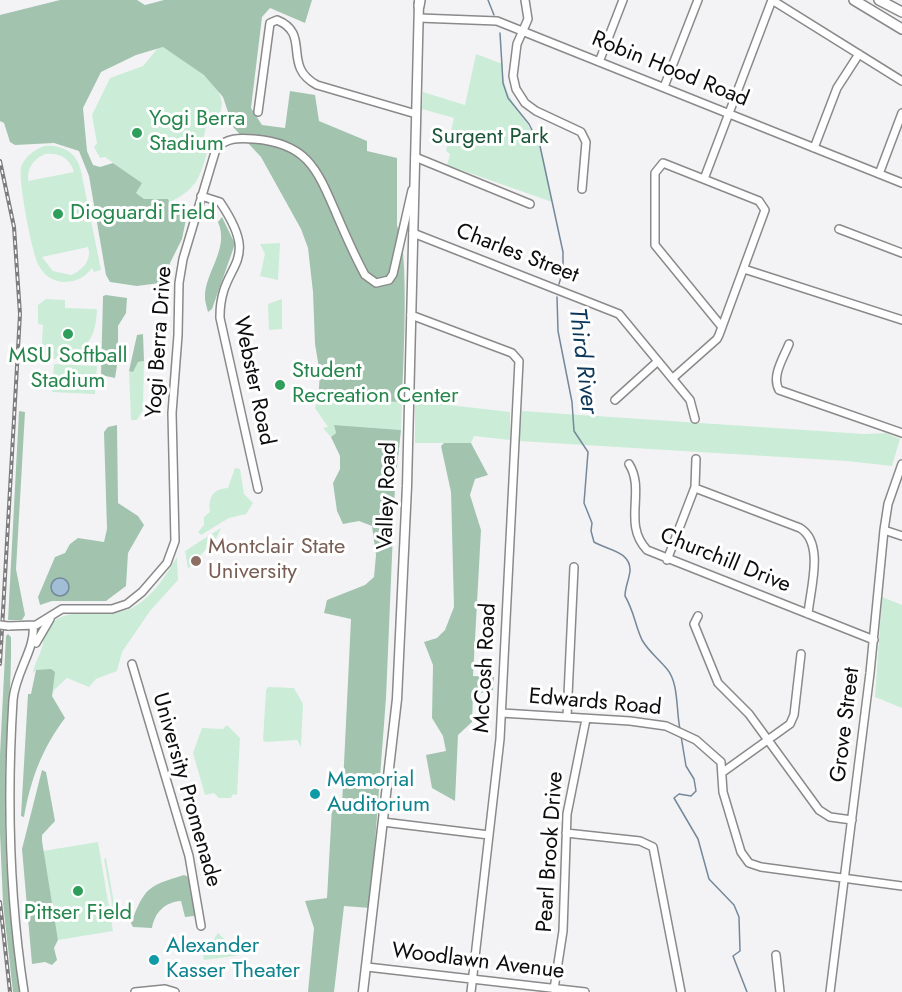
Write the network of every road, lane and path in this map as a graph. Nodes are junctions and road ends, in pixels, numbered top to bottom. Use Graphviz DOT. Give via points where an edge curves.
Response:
graph roads {
  1 [pos="525,0"];
  2 [pos="622,0"];
  3 [pos="698,0"];
  4 [pos="772,0"];
  5 [pos="854,0"];
  6 [pos="879,0"];
  7 [pos="419,2"];
  8 [pos="902,12"];
  9 [pos="419,18"];
  10 [pos="901,29"];
  11 [pos="521,31"];
  12 [pos="859,54"];
  13 [pos="600,62"];
  14 [pos="902,81"];
  15 [pos="664,87"];
  16 [pos="258,112"];
  17 [pos="729,113"];
  18 [pos="902,113"];
  19 [pos="416,114"];
  20 [pos="814,148"];
  21 [pos="415,157"];
  22 [pos="879,174"];
  23 [pos="704,179"];
  24 [pos="414,181"];
  25 [pos="902,183"];
  26 [pos="582,189"];
  27 [pos="201,196"];
  28 [pos="530,204"];
  29 [pos="839,229"];
  30 [pos="413,233"];
  31 [pos="902,253"];
  32 [pos="744,269"];
  33 [pos="411,315"];
  34 [pos="902,320"];
  35 [pos="722,327"];
  36 [pos="789,344"];
  37 [pos="658,361"];
  38 [pos="673,378"];
  39 [pos="615,400"];
  40 [pos="695,419"];
  41 [pos="902,433"];
  42 [pos="696,459"];
  43 [pos="629,464"];
  44 [pos="902,464"];
  45 [pos="695,488"];
  46 [pos="258,489"];
  47 [pos="884,530"];
  48 [pos="902,536"];
  49 [pos="667,560"];
  50 [pos="574,567"];
  51 [pos="58,611"];
  52 [pos="808,614"];
  53 [pos="698,616"];
  54 [pos="0,625"];
  55 [pos="33,626"];
  56 [pos="874,640"];
  57 [pos="801,654"];
  58 [pos="132,664"];
  59 [pos="21,665"];
  60 [pos="132,692"];
  61 [pos="141,696"];
  62 [pos="502,713"];
  63 [pos="567,717"];
  64 [pos="586,718"];
  65 [pos="768,740"];
  66 [pos="723,772"];
  67 [pos="852,820"];
  68 [pos="383,822"];
  69 [pos="566,833"];
  70 [pos="489,835"];
  71 [pos="844,878"];
  72 [pos="902,886"];
  73 [pos="201,926"];
  74 [pos="776,955"];
  75 [pos="367,967"];
  76 [pos="472,980"];
  77 [pos="554,989"];
  78 [pos="24,992"];
  79 [pos="135,992"];
  80 [pos="175,992"];
  81 [pos="363,992"];
  82 [pos="471,992"];
  83 [pos="585,992"];
  84 [pos="681,992"];
  85 [pos="780,992"];
  86 [pos="830,992"];
  1 -- 11 [label="street" via="528,19"];
  2 -- 13 [label="street"];
  3 -- 15 [label="street"];
  4 -- 12 [label="street"];
  4 -- 17 [label="street"];
  5 -- 10 [label="highway"];
  6 -- 8 [label="highway"];
  7 -- 9 [label="main road, Valley Road"];
  9 -- 11 [label="street, Robin Hood Road" via="484,19"];
  9 -- 19 [label="main road, Valley Road"];
  11 -- 13 [label="street, Robin Hood Road"];
  11 -- 26 [label="street" via="513,69 516,89 525,103 537,111 581,132 586,142"];
  12 -- 14 [label="street"];
  12 -- 20 [label="street" via="837,88"];
  13 -- 15 [label="street, Robin Hood Road"];
  15 -- 17 [label="street, Robin Hood Road"];
  16 -- 19 [label="street" via="270,23 277,20 289,25 295,34 298,65 305,79"];
  17 -- 20 [label="street, Robin Hood Road"];
  17 -- 23 [label="street"];
  18 -- 22 [label="street"];
  19 -- 21 [label="main road, Valley Road"];
  20 -- 22 [label="street, Robin Hood Road"];
  21 -- 24 [label="main road, Valley Road"];
  21 -- 28 [label="street"];
  22 -- 25 [label="street, Robin Hood Road"];
  23 -- 32 [label="street" via="763,203 765,210"];
  23 -- 35 [label="street" via="668,164 657,167 655,245"];
  24 -- 27 [label="street, Yogi Berra Drive" via="393,274 389,280 376,283 365,276 317,172 293,148 269,140 229,140 213,155"];
  24 -- 30 [label="main road, Valley Road"];
  27 -- 46 [label="street, Webster Road" via="220,202 240,241 239,257 221,298 220,318"];
  27 -- 51 [label="street, Yogi Berra Drive" via="179,282 172,413 175,541 171,556 127,604 112,609"];
  29 -- 31 [label="street"];
  30 -- 33 [label="main road, Valley Road"];
  30 -- 37 [label="street, Charles Street" via="619,314"];
  32 -- 34 [label="street"];
  32 -- 35 [label="street"];
  33 -- 62 [label="street, McCosh Road" via="507,352 519,361"];
  33 -- 68 [label="main road, Valley Road" via="397,699"];
  35 -- 38 [label="street" via="717,339"];
  36 -- 41 [label="street" via="777,376 779,390"];
  37 -- 38 [label="street, Charles Street"];
  37 -- 39 [label="street"];
  38 -- 40 [label="street, Charles Street" via="690,400"];
  42 -- 45 [label="street"];
  43 -- 49 [label="street, Churchill Drive" via="635,477 633,520 638,536 647,550"];
  44 -- 47 [label="street, Grove Street"];
  45 -- 49 [label="street"];
  45 -- 52 [label="street" via="808,534 814,551"];
  47 -- 48 [label="street"];
  47 -- 56 [label="street, Grove Street"];
  49 -- 52 [label="street, Churchill Drive"];
  50 -- 63 [label="street"];
  51 -- 55 [label="street, Yogi Berra Drive"];
  51 -- 59 [label="street"];
  52 -- 56 [label="street, Churchill Drive"];
  53 -- 65 [label="street" via="694,624 718,683"];
  54 -- 55 [label="street, bridge"];
  55 -- 59 [label="street" via="34,638"];
  56 -- 67 [label="street, Grove Street"];
  57 -- 65 [label="street" via="793,718"];
  58 -- 61 [label="street, University Promenade"];
  59 -- 78 [label="street" via="14,689 9,809 14,908"];
  60 -- 61 [label="street"];
  61 -- 73 [label="street, University Promenade" via="189,856"];
  62 -- 63 [label="street, Edwards Road"];
  62 -- 70 [label="street, McCosh Road"];
  63 -- 64 [label="street, Edwards Road"];
  64 -- 66 [label="street, Edwards Road" via="648,723 681,731 718,758"];
  64 -- 69 [label="street, Pearl Brook Drive"];
  65 -- 66 [label="street"];
  65 -- 67 [label="street" via="819,810 830,817"];
  66 -- 71 [label="street" via="726,804 741,852 749,862"];
  67 -- 71 [label="street, Grove Street"];
  68 -- 70 [label="street"];
  68 -- 75 [label="main road, Valley Road"];
  69 -- 77 [label="street, Pearl Brook Drive" via="563,931"];
  69 -- 84 [label="street" via="640,841 653,847"];
  70 -- 76 [label="street, McCosh Road"];
  71 -- 72 [label="street"];
  71 -- 86 [label="street, Grove Street"];
  74 -- 85 [label="street"];
  75 -- 76 [label="street, Woodlawn Avenue"];
  75 -- 81 [label="main road, Valley Road"];
  76 -- 77 [label="street, Woodlawn Avenue"];
  76 -- 82 [label="street, McCosh Road"];
  77 -- 83 [label="street, Woodlawn Avenue"];
  79 -- 80 [label="street"];
}
